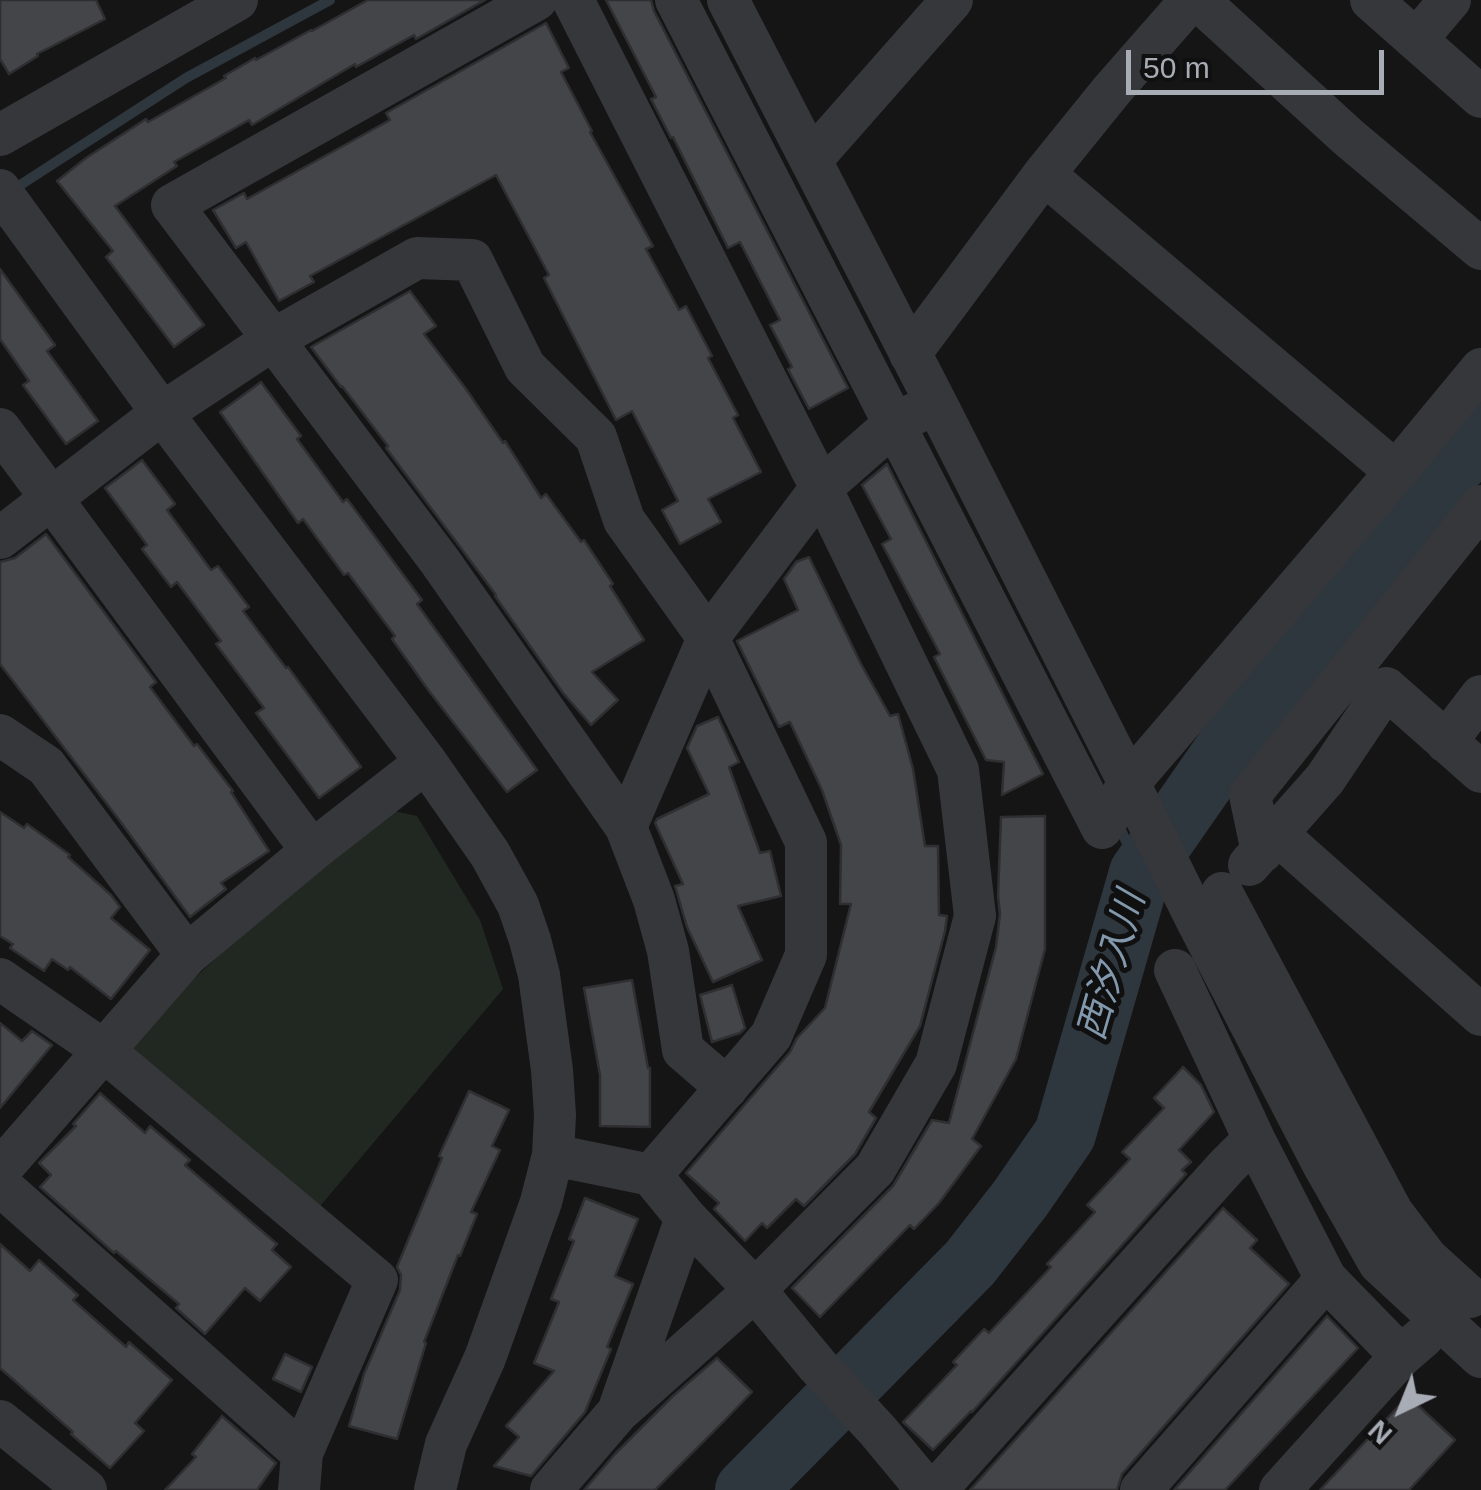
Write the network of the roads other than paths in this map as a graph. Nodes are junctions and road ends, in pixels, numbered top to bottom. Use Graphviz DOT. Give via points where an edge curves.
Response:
graph roads {
  1 [pos="237,0"];
  2 [pos="536,0"];
  3 [pos="573,0"];
  4 [pos="676,0"];
  5 [pos="728,0"];
  6 [pos="952,0"];
  7 [pos="1195,0"];
  8 [pos="1371,0"];
  9 [pos="1450,0"];
  10 [pos="1416,40"];
  11 [pos="1481,97"];
  12 [pos="3,125"];
  13 [pos="811,160"];
  14 [pos="1044,174"];
  15 [pos="0,190"];
  16 [pos="1481,249"];
  17 [pos="274,339"];
  18 [pos="910,354"];
  19 [pos="1481,368"];
  20 [pos="936,403"];
  21 [pos="162,412"];
  22 [pos="894,424"];
  23 [pos="0,429"];
  24 [pos="1396,472"];
  25 [pos="821,488"];
  26 [pos="50,500"];
  27 [pos="1481,506"];
  28 [pos="0,538"];
  29 [pos="708,638"];
  30 [pos="1481,696"];
  31 [pos="0,735"];
  32 [pos="1446,742"];
  33 [pos="426,762"];
  34 [pos="1481,772"];
  35 [pos="1129,783"];
  36 [pos="626,827"];
  37 [pos="1270,843"];
  38 [pos="312,852"];
  39 [pos="1208,906"];
  40 [pos="187,954"];
  41 [pos="1175,970"];
  42 [pos="0,978"];
  43 [pos="1481,1015"];
  44 [pos="103,1050"];
  45 [pos="727,1088"];
  46 [pos="1254,1139"];
  47 [pos="552,1155"];
  48 [pos="0,1170"];
  49 [pos="651,1175"];
  50 [pos="0,1186"];
  51 [pos="686,1218"];
  52 [pos="1326,1278"];
  53 [pos="754,1290"];
  54 [pos="1464,1302"];
  55 [pos="1401,1356"];
  56 [pos="1481,1358"];
  57 [pos="618,1412"];
  58 [pos="0,1421"];
  59 [pos="300,1471"];
  60 [pos="86,1490"];
  61 [pos="434,1490"];
  62 [pos="551,1490"];
  63 [pos="926,1490"];
  64 [pos="936,1490"];
  65 [pos="1141,1490"];
  66 [pos="1280,1490"];
  1 -- 12 [label="street"];
  2 -- 17 [label="street" via="172,206"];
  3 -- 25 [label="street"];
  4 -- 22 [label="street"];
  5 -- 13 [label="street"];
  6 -- 13 [label="street"];
  7 -- 14 [label="street"];
  7 -- 16 [label="street"];
  8 -- 10 [label="street"];
  9 -- 10 [label="street"];
  10 -- 11 [label="street"];
  13 -- 18 [label="street"];
  14 -- 18 [label="street"];
  14 -- 24 [label="street"];
  15 -- 21 [label="street"];
  17 -- 21 [label="street"];
  17 -- 29 [label="street" via="416,258 472,260 525,368 596,437 624,520"];
  17 -- 36 [label="street"];
  18 -- 20 [label="street"];
  19 -- 24 [label="street"];
  20 -- 22 [label="street"];
  20 -- 35 [label="street"];
  21 -- 26 [label="street"];
  21 -- 33 [label="street"];
  22 -- 25 [label="street"];
  22 -- 35 [label="street" via="1102,828"];
  23 -- 26 [label="street"];
  24 -- 35 [label="street"];
  25 -- 29 [label="street"];
  25 -- 53 [label="street" via="958,770 975,916 936,1064 876,1169"];
  26 -- 28 [label="street"];
  26 -- 38 [label="street"];
  27 -- 37 [label="street" via="1250,794"];
  29 -- 36 [label="street"];
  29 -- 45 [label="street" via="806,842 806,954 771,1036"];
  30 -- 32 [label="street"];
  31 -- 40 [label="street" via="46,766"];
  32 -- 34 [label="street"];
  32 -- 37 [label="street" via="1386,688 1325,779"];
  33 -- 38 [label="street"];
  33 -- 47 [label="street" via="490,854 530,940 552,1070"];
  35 -- 39 [label="street"];
  36 -- 45 [label="street" via="668,951 683,1050"];
  37 -- 39 [label="street"];
  37 -- 43 [label="street"];
  38 -- 40 [label="street"];
  39 -- 54 [label="street" via="1324,1166 1379,1263"];
  40 -- 44 [label="street"];
  41 -- 46 [label="street"];
  42 -- 44 [label="street"];
  44 -- 48 [label="street"];
  44 -- 59 [label="street" via="377,1280"];
  45 -- 49 [label="street"];
  46 -- 52 [label="street"];
  46 -- 64 [label="street"];
  47 -- 49 [label="street"];
  47 -- 61 [label="street" via="541,1202"];
  49 -- 51 [label="street"];
  50 -- 59 [label="street"];
  51 -- 53 [label="street"];
  51 -- 57 [label="street"];
  52 -- 55 [label="street"];
  52 -- 65 [label="street"];
  53 -- 57 [label="street"];
  53 -- 63 [label="street"];
  54 -- 55 [label="street"];
  54 -- 56 [label="street"];
  55 -- 66 [label="street"];
  57 -- 62 [label="street"];
  58 -- 60 [label="street"];
}
